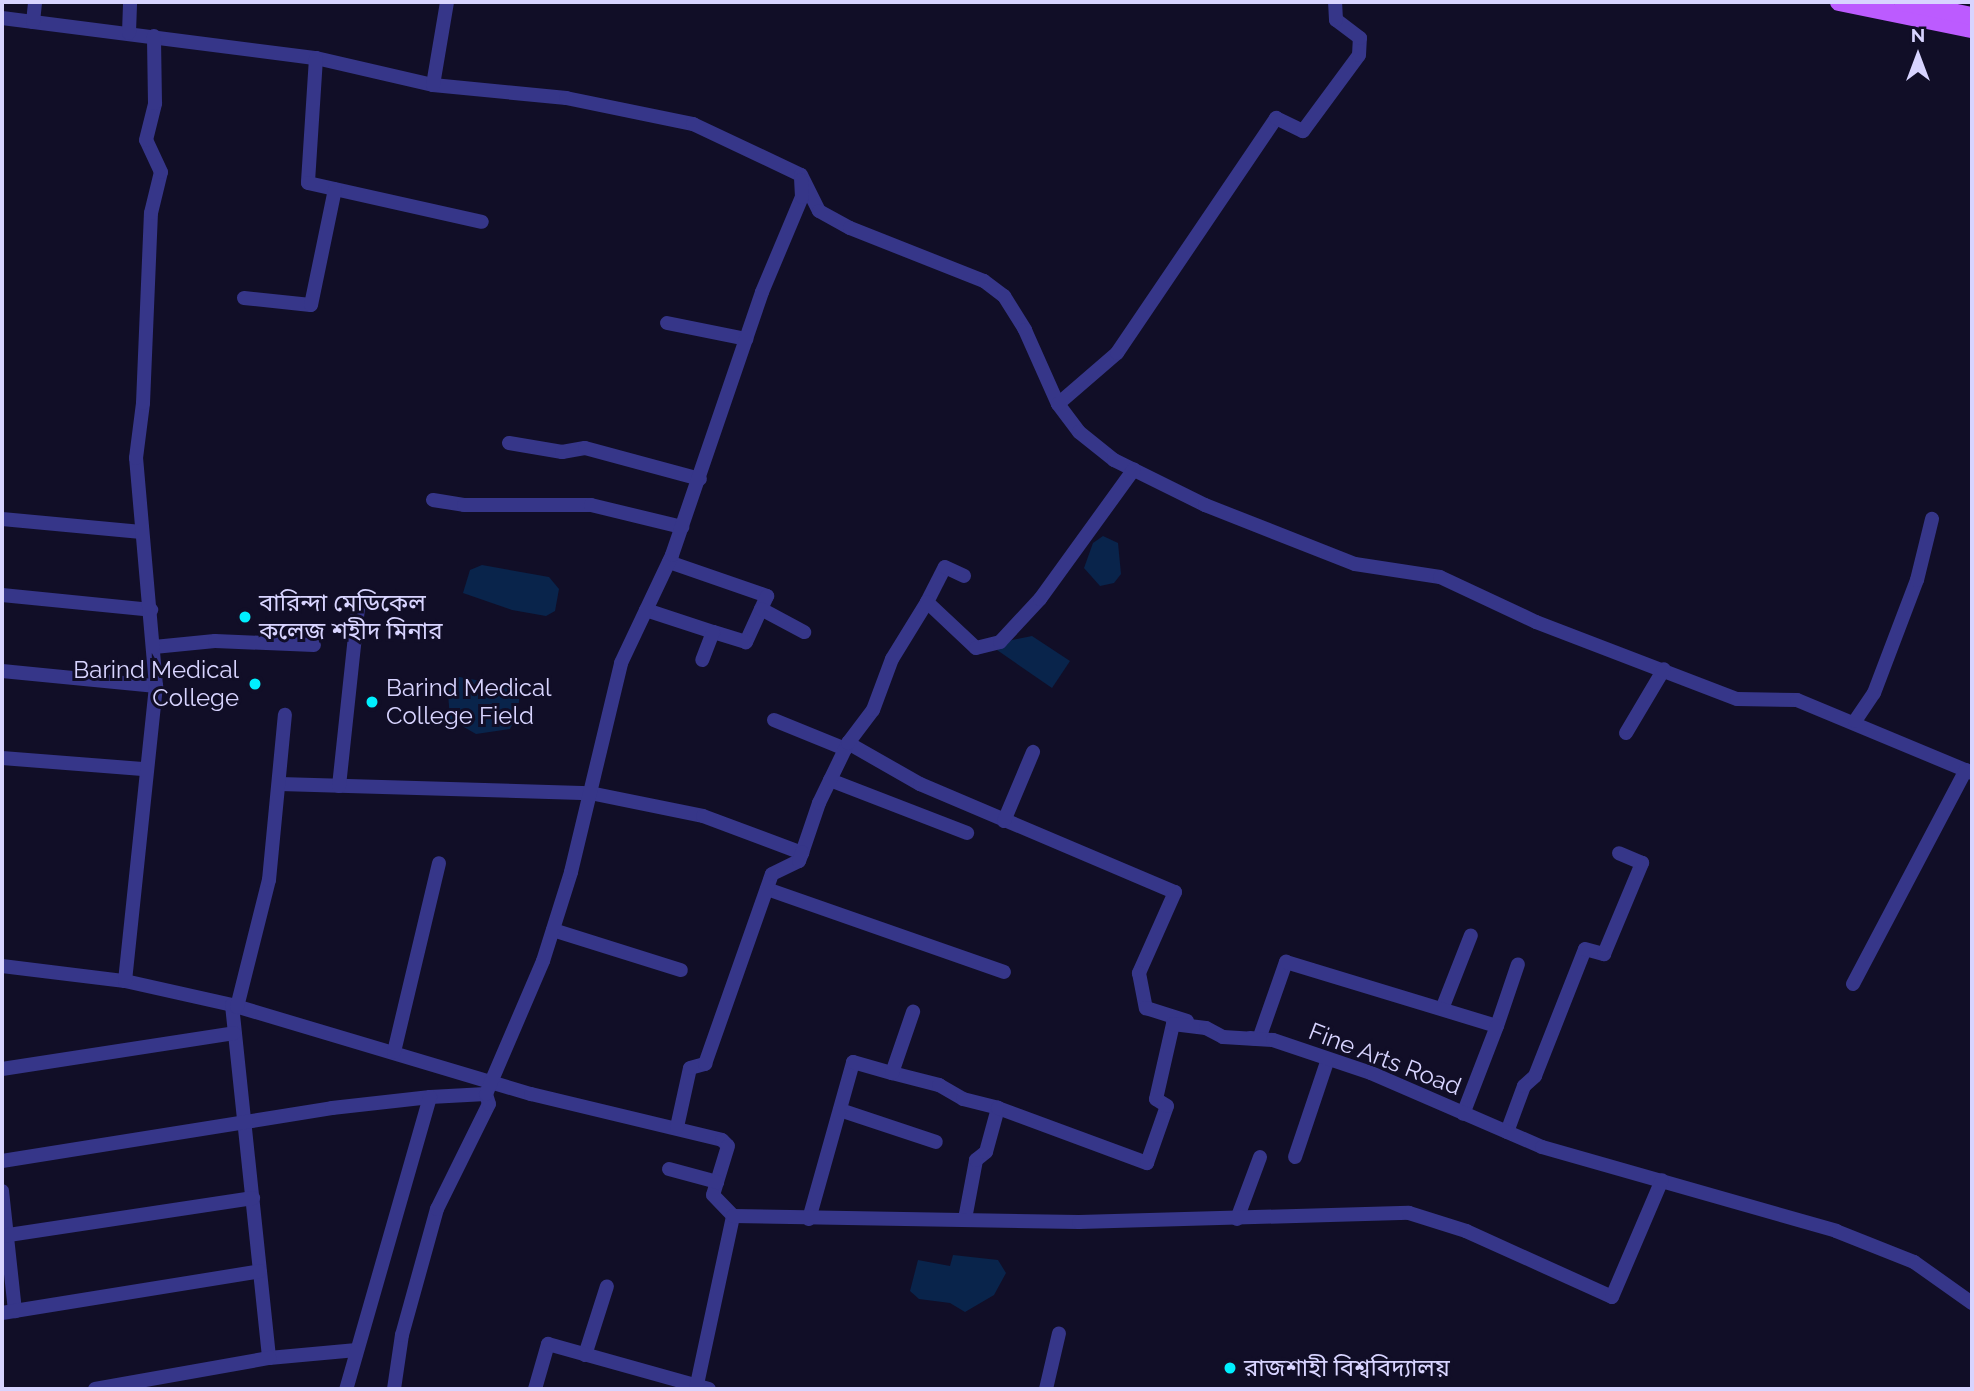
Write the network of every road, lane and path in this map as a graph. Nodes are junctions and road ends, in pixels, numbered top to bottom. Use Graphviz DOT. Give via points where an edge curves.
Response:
graph roads {
  1 [pos="35,2"];
  2 [pos="130,2"];
  3 [pos="447,2"];
  4 [pos="1335,2"];
  5 [pos="1839,2"];
  6 [pos="1903,2"];
  7 [pos="1972,16"];
  8 [pos="2,19"];
  9 [pos="33,22"];
  10 [pos="1972,29"];
  11 [pos="129,33"];
  12 [pos="154,36"];
  13 [pos="316,58"];
  14 [pos="433,85"];
  15 [pos="801,175"];
  16 [pos="335,189"];
  17 [pos="482,222"];
  18 [pos="244,298"];
  19 [pos="667,323"];
  20 [pos="746,339"];
  21 [pos="1058,404"];
  22 [pos="509,443"];
  23 [pos="1133,469"];
  24 [pos="700,479"];
  25 [pos="433,500"];
  26 [pos="2,519"];
  27 [pos="1932,519"];
  28 [pos="682,527"];
  29 [pos="141,532"];
  30 [pos="669,562"];
  31 [pos="964,576"];
  32 [pos="2,596"];
  33 [pos="359,598"];
  34 [pos="928,602"];
  35 [pos="761,609"];
  36 [pos="151,610"];
  37 [pos="646,610"];
  38 [pos="713,632"];
  39 [pos="804,632"];
  40 [pos="314,645"];
  41 [pos="154,647"];
  42 [pos="702,660"];
  43 [pos="1664,669"];
  44 [pos="2,671"];
  45 [pos="156,686"];
  46 [pos="285,715"];
  47 [pos="775,720"];
  48 [pos="1855,721"];
  49 [pos="1626,733"];
  50 [pos="847,746"];
  51 [pos="1033,752"];
  52 [pos="2,758"];
  53 [pos="143,769"];
  54 [pos="1969,771"];
  55 [pos="830,780"];
  56 [pos="281,784"];
  57 [pos="339,786"];
  58 [pos="590,793"];
  59 [pos="1004,821"];
  60 [pos="967,833"];
  61 [pos="802,853"];
  62 [pos="1619,853"];
  63 [pos="439,863"];
  64 [pos="767,889"];
  65 [pos="553,930"];
  66 [pos="1472,934"];
  67 [pos="1518,964"];
  68 [pos="2,966"];
  69 [pos="681,970"];
  70 [pos="1004,972"];
  71 [pos="125,981"];
  72 [pos="1853,984"];
  73 [pos="235,1006"];
  74 [pos="1442,1009"];
  75 [pos="913,1012"];
  76 [pos="1497,1026"];
  77 [pos="234,1032"];
  78 [pos="1237,1038"];
  79 [pos="1259,1039"];
  80 [pos="394,1052"];
  81 [pos="1328,1059"];
  82 [pos="2,1069"];
  83 [pos="892,1073"];
  84 [pos="493,1080"];
  85 [pos="486,1094"];
  86 [pos="429,1097"];
  87 [pos="998,1108"];
  88 [pos="840,1110"];
  89 [pos="1463,1114"];
  90 [pos="246,1123"];
  91 [pos="677,1127"];
  92 [pos="1507,1132"];
  93 [pos="936,1142"];
  94 [pos="1260,1157"];
  95 [pos="1295,1157"];
  96 [pos="2,1161"];
  97 [pos="669,1169"];
  98 [pos="1662,1180"];
  99 [pos="717,1182"];
  100 [pos="2,1191"];
  101 [pos="254,1198"];
  102 [pos="733,1216"];
  103 [pos="809,1219"];
  104 [pos="965,1219"];
  105 [pos="1237,1219"];
  106 [pos="5,1236"];
  107 [pos="260,1271"];
  108 [pos="607,1286"];
  109 [pos="1972,1303"];
  110 [pos="8,1312"];
  111 [pos="1059,1333"];
  112 [pos="356,1350"];
  113 [pos="585,1355"];
  114 [pos="269,1358"];
  115 [pos="700,1388"];
  116 [pos="95,1389"];
  117 [pos="345,1389"];
  118 [pos="394,1389"];
  119 [pos="535,1389"];
  120 [pos="1046,1389"];
  1 -- 9 [label="street"];
  2 -- 11 [label="street"];
  3 -- 14 [label="street"];
  4 -- 21 [label="street" via="1336,20 1360,38 1359,55 1303,131 1276,118 1117,353"];
  5 -- 10 [label="main road"];
  6 -- 7 [label="main road"];
  8 -- 9 [label="street"];
  9 -- 11 [label="street"];
  11 -- 12 [label="street"];
  12 -- 13 [label="street"];
  12 -- 29 [label="street" via="155,103 146,140 161,172 152,213 136,458"];
  13 -- 14 [label="street"];
  13 -- 16 [label="street" via="308,183"];
  14 -- 15 [label="street" via="566,99 693,124"];
  15 -- 20 [label="street" via="802,197"];
  15 -- 21 [label="street" via="820,211 850,228 984,281 1004,296 1025,330"];
  16 -- 17 [label="street"];
  16 -- 18 [label="street" via="311,306"];
  19 -- 20 [label="street"];
  20 -- 24 [label="street"];
  21 -- 23 [label="street" via="1079,432"];
  22 -- 24 [label="street" via="562,452 585,448"];
  23 -- 34 [label="street" via="1040,599 1000,642 976,648"];
  23 -- 43 [label="street" via="1354,564 1440,577 1536,622"];
  24 -- 28 [label="street"];
  25 -- 28 [label="street" via="464,505 591,505"];
  26 -- 29 [label="street"];
  27 -- 48 [label="street" via="1917,580 1874,693"];
  28 -- 30 [label="street"];
  29 -- 36 [label="street"];
  30 -- 35 [label="street" via="767,596"];
  30 -- 37 [label="street"];
  31 -- 34 [label="street" via="945,567"];
  32 -- 36 [label="street"];
  33 -- 57 [label="street"];
  34 -- 50 [label="street" via="892,659 873,710"];
  35 -- 38 [label="street" via="747,642"];
  35 -- 39 [label="street"];
  36 -- 41 [label="street"];
  37 -- 38 [label="street"];
  37 -- 58 [label="street" via="621,663"];
  38 -- 42 [label="street"];
  40 -- 41 [label="street" via="215,641"];
  41 -- 45 [label="street"];
  43 -- 48 [label="street" via="1737,699 1797,699"];
  43 -- 49 [label="street"];
  44 -- 45 [label="street"];
  45 -- 71 [label="street"];
  46 -- 56 [label="street"];
  47 -- 50 [label="street"];
  48 -- 54 [label="street"];
  50 -- 55 [label="street"];
  50 -- 59 [label="street"];
  51 -- 59 [label="street"];
  52 -- 53 [label="street"];
  54 -- 72 [label="street"];
  55 -- 60 [label="street"];
  55 -- 61 [label="street"];
  56 -- 57 [label="street"];
  56 -- 73 [label="street" via="270,880"];
  57 -- 58 [label="street"];
  58 -- 61 [label="street" via="703,816"];
  58 -- 65 [label="street"];
  59 -- 78 [label="street" via="1175,892 1139,973 1146,1009"];
  61 -- 64 [label="street" via="799,861 772,874"];
  62 -- 92 [label="street" via="1642,863 1604,954 1585,949 1535,1076 1524,1086"];
  63 -- 80 [label="street"];
  64 -- 70 [label="street"];
  64 -- 91 [label="street" via="705,1064 690,1068"];
  65 -- 69 [label="street"];
  65 -- 84 [label="street"];
  66 -- 74 [label="street"];
  67 -- 76 [label="street"];
  68 -- 71 [label="street"];
  71 -- 73 [label="street"];
  73 -- 77 [label="street"];
  73 -- 80 [label="street"];
  74 -- 76 [label="street"];
  74 -- 79 [label="street" via="1286,962"];
  75 -- 83 [label="street"];
  76 -- 89 [label="street"];
  77 -- 82 [label="street"];
  77 -- 90 [label="street"];
  78 -- 79 [label="street, Fine Arts Road"];
  78 -- 87 [label="street, Fine Arts Road" via="1173,1024 1156,1099 1167,1106 1147,1163"];
  79 -- 81 [label="street, Fine Arts Road"];
  80 -- 84 [label="street"];
  81 -- 89 [label="street, Fine Arts Road"];
  81 -- 95 [label="street"];
  83 -- 87 [label="street"];
  83 -- 88 [label="street" via="853,1062"];
  84 -- 85 [label="street"];
  84 -- 91 [label="street" via="531,1094"];
  85 -- 86 [label="street"];
  85 -- 118 [label="street" via="489,1104 437,1209 402,1335"];
  86 -- 90 [label="street"];
  86 -- 112 [label="street"];
  87 -- 104 [label="street" via="986,1152 976,1160"];
  88 -- 93 [label="street"];
  88 -- 103 [label="street"];
  89 -- 92 [label="street, Fine Arts Road"];
  90 -- 96 [label="street"];
  90 -- 101 [label="street"];
  91 -- 99 [label="street" via="722,1139 728,1146"];
  92 -- 98 [label="street, Fine Arts Road" via="1542,1147"];
  94 -- 105 [label="street"];
  97 -- 99 [label="street"];
  98 -- 105 [label="street" via="1612,1297 1466,1231 1409,1213"];
  98 -- 109 [label="street, Fine Arts Road" via="1878,1245 1913,1262"];
  99 -- 102 [label="street" via="713,1195 719,1207"];
  100 -- 106 [label="street"];
  101 -- 106 [label="street"];
  101 -- 107 [label="street"];
  102 -- 103 [label="street"];
  102 -- 115 [label="street"];
  103 -- 104 [label="street"];
  104 -- 105 [label="street"];
  106 -- 110 [label="street"];
  107 -- 110 [label="street"];
  107 -- 114 [label="street"];
  108 -- 113 [label="street"];
  111 -- 120 [label="street"];
  112 -- 114 [label="street"];
  112 -- 117 [label="street"];
  113 -- 115 [label="street"];
  113 -- 119 [label="street" via="548,1345"];
  114 -- 116 [label="street"];
}
